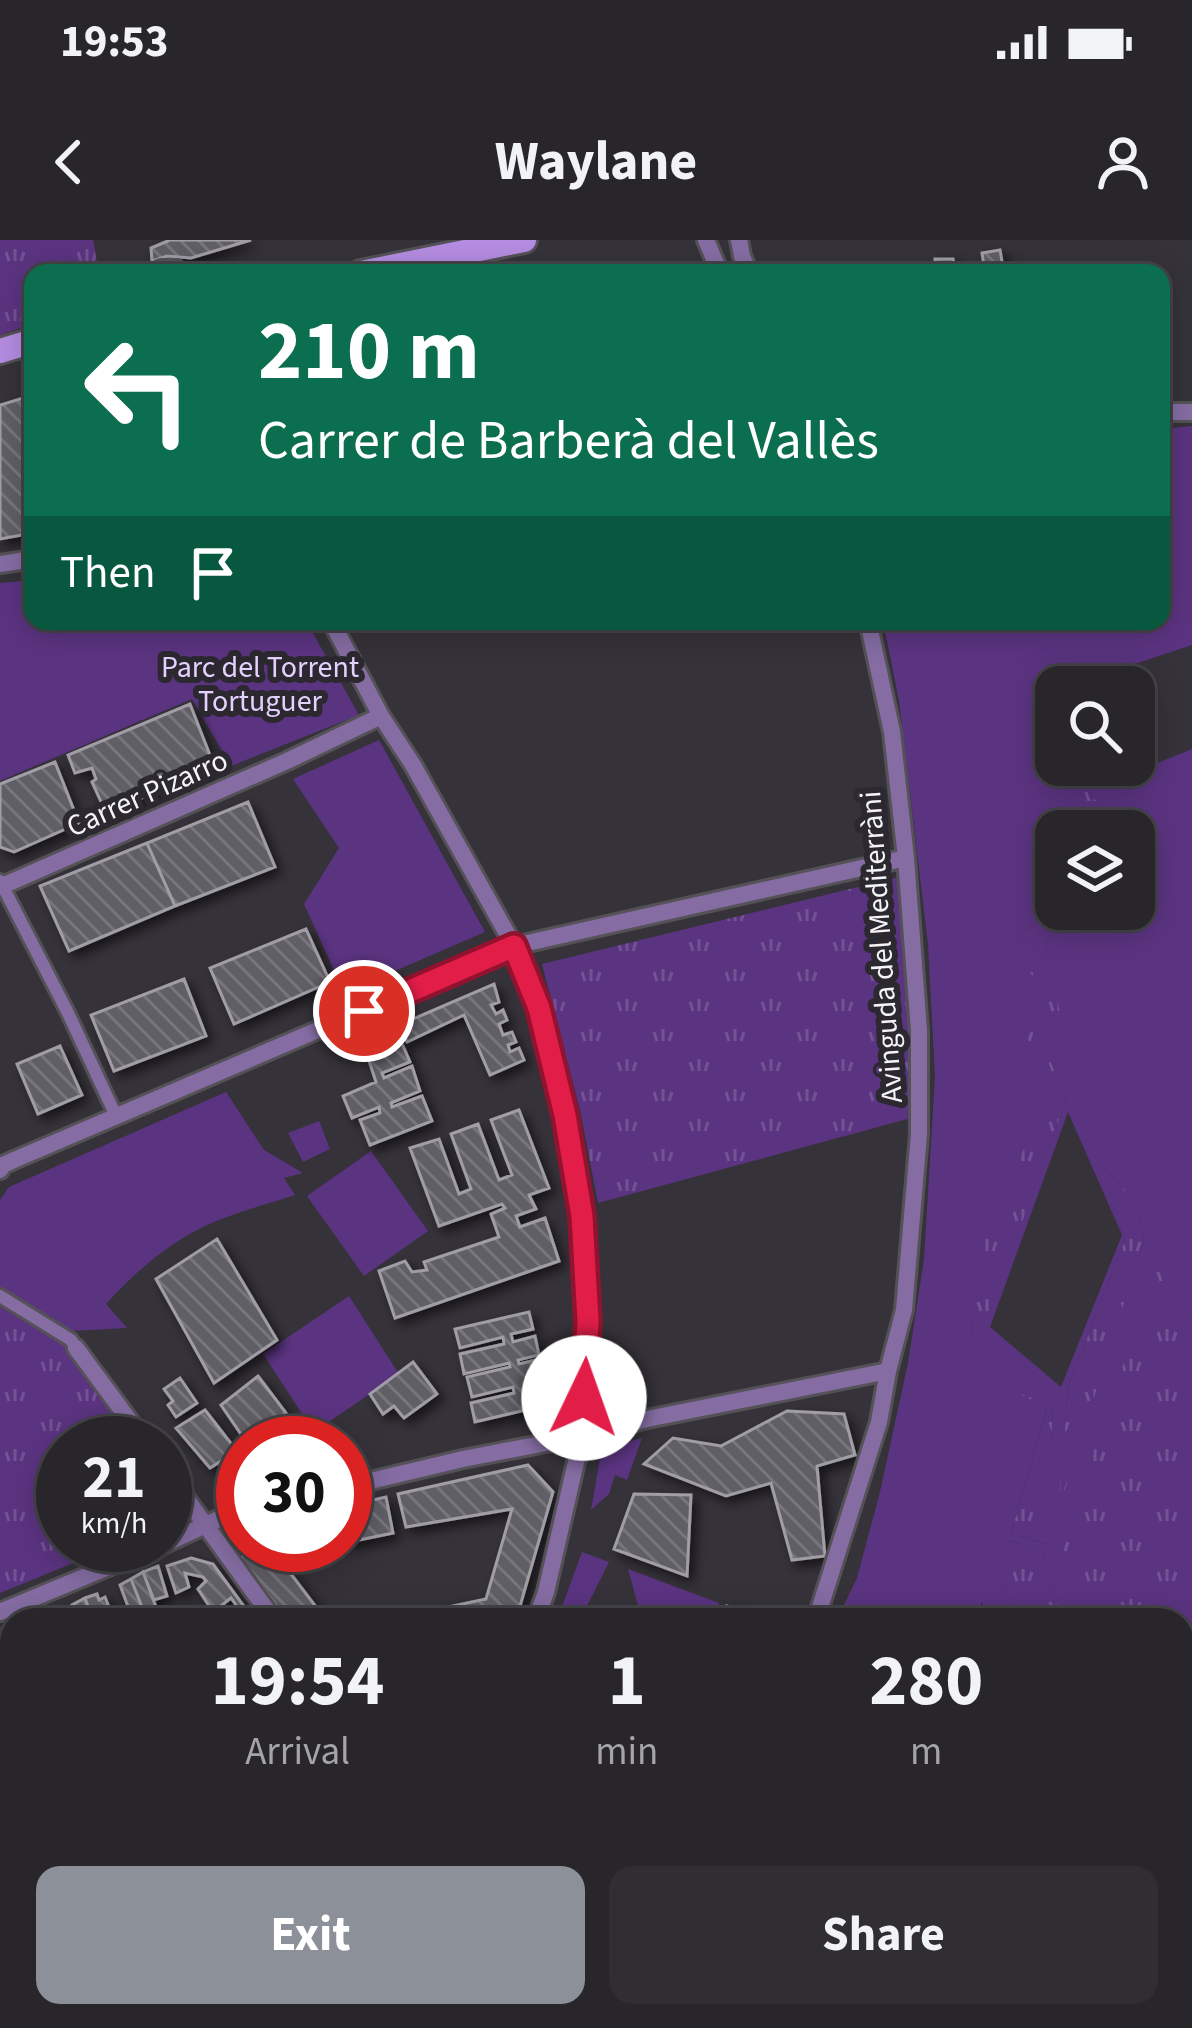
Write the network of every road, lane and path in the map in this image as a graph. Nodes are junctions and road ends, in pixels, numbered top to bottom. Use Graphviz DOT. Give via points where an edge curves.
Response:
graph roads {
  1 [pos="524,240"];
  2 [pos="405,264"];
  3 [pos="336,630"];
  4 [pos="870,630"];
  5 [pos="381,716"];
  6 [pos="906,858"];
  7 [pos="1,885"];
  8 [pos="514,946"];
  9 [pos="116,1116"];
  10 [pos="1,1166"];
  11 [pos="0,1297"];
  12 [pos="76,1348"];
  13 [pos="888,1371"];
  14 [pos="126,1416"];
  15 [pos="582,1436"];
  16 [pos="372,1481"];
  17 [pos="192,1506"];
  18 [pos="216,1521"];
  19 [pos="206,1525"];
  20 [pos="192,1531"];
  21 [pos="96,1572"];
  22 [pos="10,1608"];
  23 [pos="265,1608"];
  24 [pos="540,1608"];
  25 [pos="820,1608"];
  1 -- 2 [label="main road"];
  3 -- 5 [label="street"];
  4 -- 6 [label="street, Avinguda del Mediterràni"];
  5 -- 7 [label="street, Carrer Pizarro"];
  5 -- 8 [label="street"];
  6 -- 8 [label="street"];
  6 -- 13 [label="street, Avinguda del Mediterràni" via="919,1134 904,1310"];
  7 -- 9 [label="street"];
  8 -- 9 [label="street"];
  8 -- 15 [label="street" via="539,1008 582,1216"];
  9 -- 10 [label="street"];
  11 -- 12 [label="street"];
  12 -- 14 [label="street"];
  13 -- 15 [label="street"];
  13 -- 25 [label="street, Avinguda del Mediterràni"];
  15 -- 16 [label="street"];
  15 -- 24 [label="street"];
  17 -- 19 [label="street"];
  18 -- 19 [label="street"];
  19 -- 20 [label="street"];
  19 -- 23 [label="street"];
  21 -- 22 [label="street"];
}
